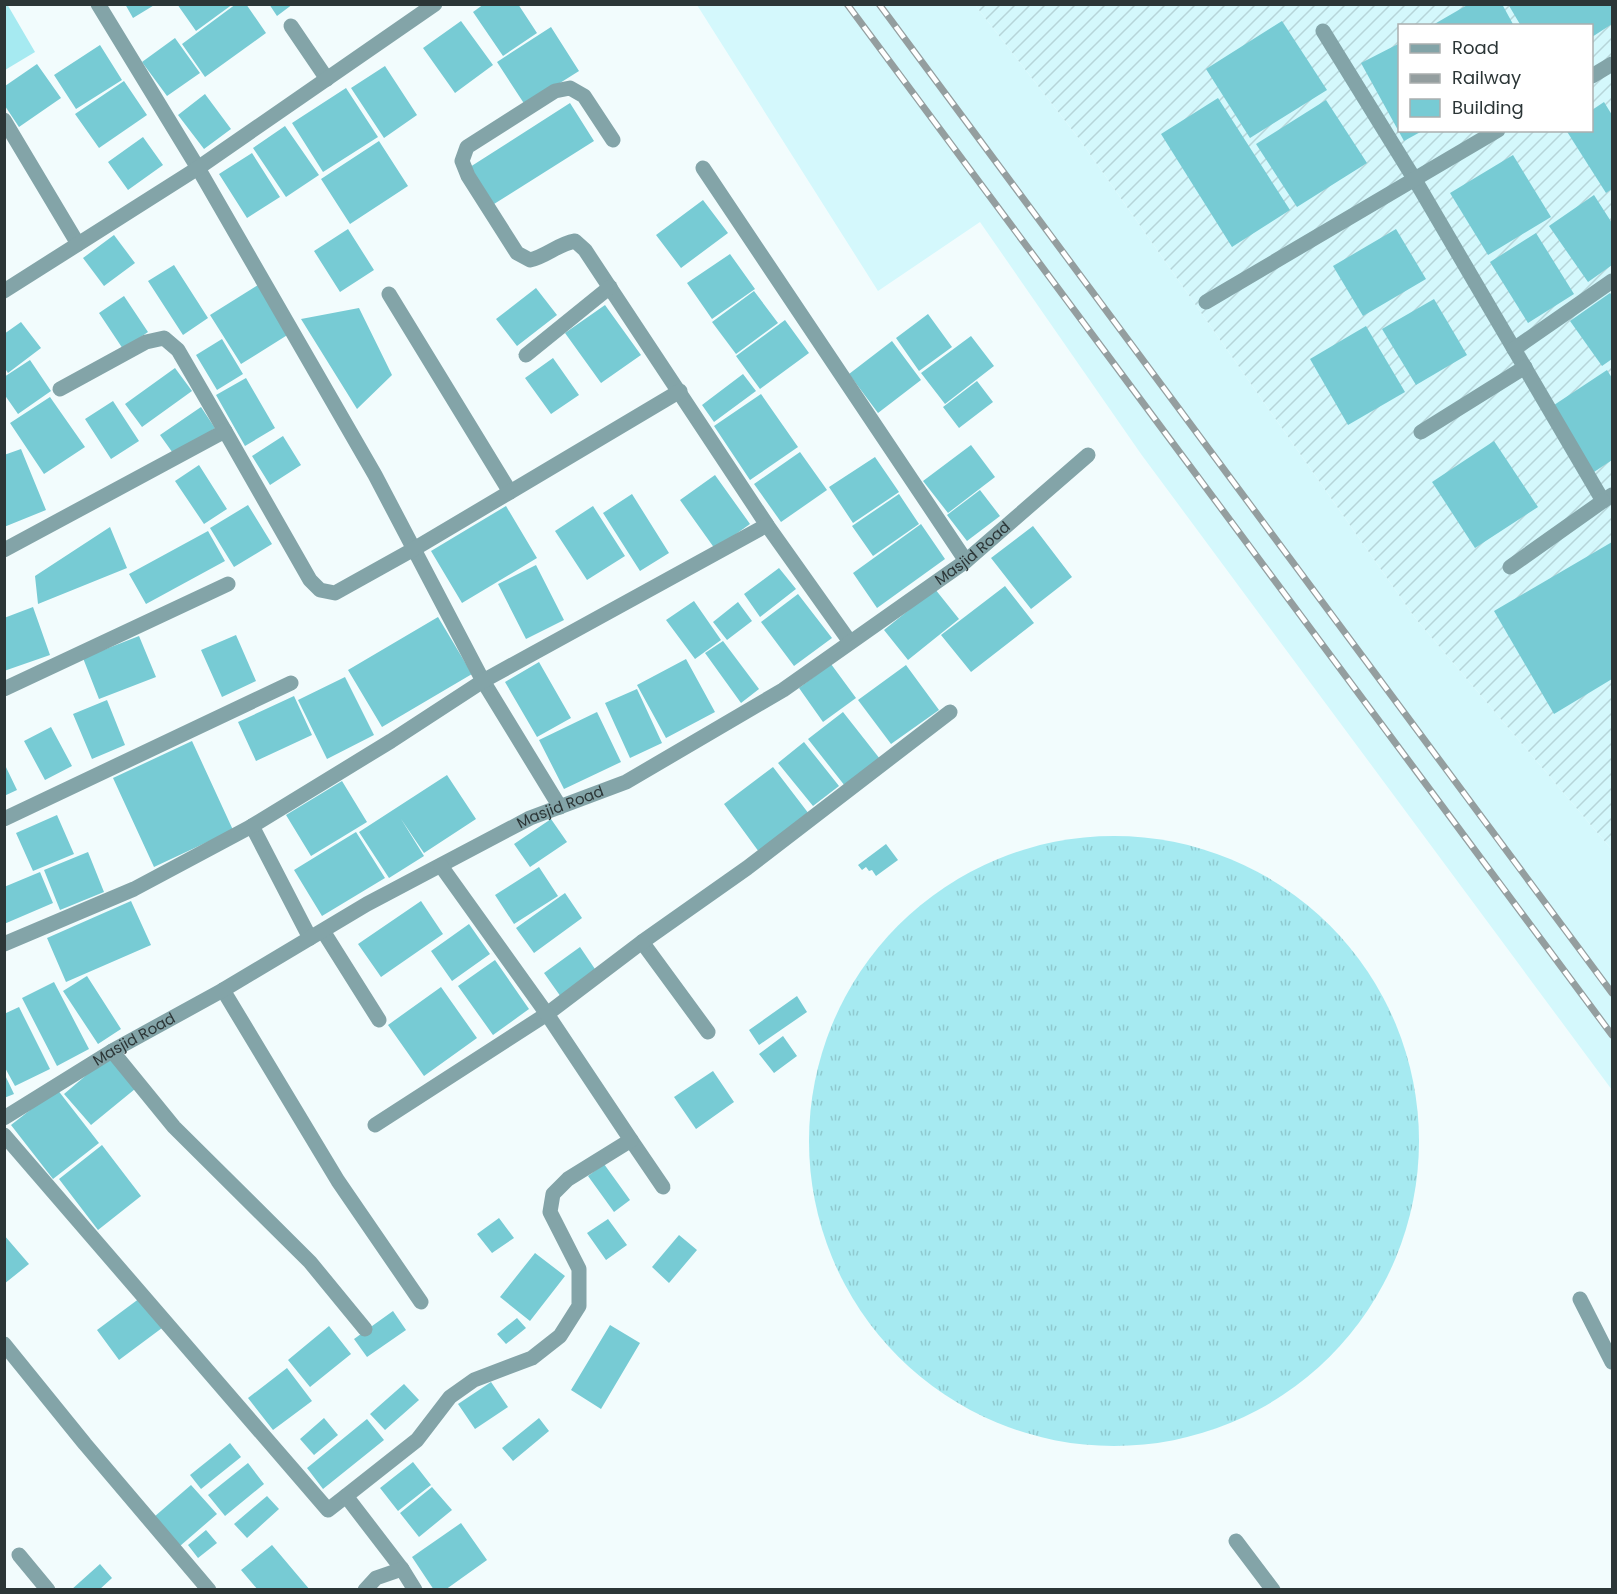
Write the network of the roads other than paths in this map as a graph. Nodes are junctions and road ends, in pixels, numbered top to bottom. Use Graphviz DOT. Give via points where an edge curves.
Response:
graph roads {
  1 [pos="98,4"];
  2 [pos="435,4"];
  3 [pos="416,10"];
  4 [pos="291,26"];
  5 [pos="1323,31"];
  6 [pos="1612,64"];
  7 [pos="1593,75"];
  8 [pos="327,79"];
  9 [pos="4,120"];
  10 [pos="1495,132"];
  11 [pos="612,140"];
  12 [pos="198,168"];
  13 [pos="703,168"];
  14 [pos="1415,180"];
  15 [pos="78,244"];
  16 [pos="1612,281"];
  17 [pos="610,287"];
  18 [pos="4,291"];
  19 [pos="388,294"];
  20 [pos="1206,302"];
  21 [pos="1514,349"];
  22 [pos="526,356"];
  23 [pos="1525,367"];
  24 [pos="60,389"];
  25 [pos="680,391"];
  26 [pos="225,431"];
  27 [pos="1421,432"];
  28 [pos="1088,455"];
  29 [pos="510,492"];
  30 [pos="1608,498"];
  31 [pos="767,525"];
  32 [pos="414,549"];
  33 [pos="4,550"];
  34 [pos="966,561"];
  35 [pos="1510,567"];
  36 [pos="228,584"];
  37 [pos="850,642"];
  38 [pos="483,681"];
  39 [pos="291,683"];
  40 [pos="4,689"];
  41 [pos="950,712"];
  42 [pos="560,807"];
  43 [pos="4,819"];
  44 [pos="252,826"];
  45 [pos="441,866"];
  46 [pos="316,934"];
  47 [pos="642,942"];
  48 [pos="4,944"];
  49 [pos="223,990"];
  50 [pos="547,1014"];
  51 [pos="379,1020"];
  52 [pos="708,1032"];
  53 [pos="112,1051"];
  54 [pos="4,1118"];
  55 [pos="375,1125"];
  56 [pos="4,1135"];
  57 [pos="631,1140"];
  58 [pos="663,1187"];
  59 [pos="1580,1299"];
  60 [pos="421,1302"];
  61 [pos="365,1329"];
  62 [pos="4,1344"];
  63 [pos="1612,1362"];
  64 [pos="346,1496"];
  65 [pos="1236,1541"];
  66 [pos="19,1555"];
  67 [pos="402,1569"];
  68 [pos="48,1590"];
  69 [pos="209,1590"];
  70 [pos="365,1590"];
  71 [pos="415,1590"];
  72 [pos="1273,1590"];
  1 -- 12 [label="street"];
  2 -- 3 [label="street"];
  3 -- 8 [label="street"];
  4 -- 8 [label="street"];
  5 -- 14 [label="street"];
  6 -- 7 [label="street"];
  8 -- 12 [label="street"];
  9 -- 15 [label="street"];
  10 -- 14 [label="street"];
  11 -- 17 [label="street" via="584,96 570,88 555,91 466,147 462,161 517,253 530,260 541,258 563,243 575,241"];
  12 -- 15 [label="street"];
  12 -- 32 [label="street"];
  13 -- 34 [label="street"];
  14 -- 20 [label="street"];
  14 -- 21 [label="street"];
  15 -- 18 [label="street"];
  16 -- 21 [label="street"];
  17 -- 22 [label="street"];
  17 -- 25 [label="street"];
  19 -- 29 [label="street"];
  21 -- 23 [label="street"];
  23 -- 27 [label="street"];
  23 -- 30 [label="street"];
  24 -- 26 [label="street" via="146,342 164,338 178,350"];
  25 -- 29 [label="street"];
  25 -- 31 [label="street"];
  26 -- 32 [label="street" via="310,580 320,590 335,593"];
  26 -- 33 [label="street"];
  28 -- 34 [label="street, Masjid Road"];
  29 -- 32 [label="street"];
  30 -- 35 [label="street"];
  31 -- 37 [label="street"];
  31 -- 38 [label="street"];
  32 -- 38 [label="street"];
  34 -- 37 [label="street, Masjid Road"];
  36 -- 40 [label="street"];
  37 -- 42 [label="street, Masjid Road" via="783,690 626,782"];
  38 -- 42 [label="street"];
  38 -- 44 [label="street"];
  39 -- 43 [label="street"];
  41 -- 47 [label="street" via="747,868"];
  42 -- 45 [label="street, Masjid Road" via="530,818"];
  44 -- 46 [label="street"];
  44 -- 48 [label="street" via="134,889"];
  45 -- 46 [label="street, Masjid Road"];
  45 -- 50 [label="street"];
  46 -- 49 [label="street, Masjid Road"];
  46 -- 51 [label="street"];
  47 -- 50 [label="street"];
  47 -- 52 [label="street"];
  49 -- 53 [label="street, Masjid Road"];
  49 -- 60 [label="street" via="338,1181"];
  50 -- 55 [label="street"];
  50 -- 57 [label="street"];
  53 -- 54 [label="street, Masjid Road"];
  53 -- 61 [label="street" via="174,1127 310,1262"];
  56 -- 64 [label="street" via="328,1510"];
  57 -- 58 [label="street"];
  57 -- 64 [label="street" via="568,1179 553,1194 550,1212 579,1269 579,1306 560,1336 532,1358 474,1380 450,1397 417,1440"];
  59 -- 63 [label="street"];
  62 -- 69 [label="street"];
  64 -- 67 [label="street"];
  65 -- 72 [label="street"];
  66 -- 68 [label="street"];
  67 -- 70 [label="street" via="376,1578"];
  67 -- 71 [label="street"];
}
